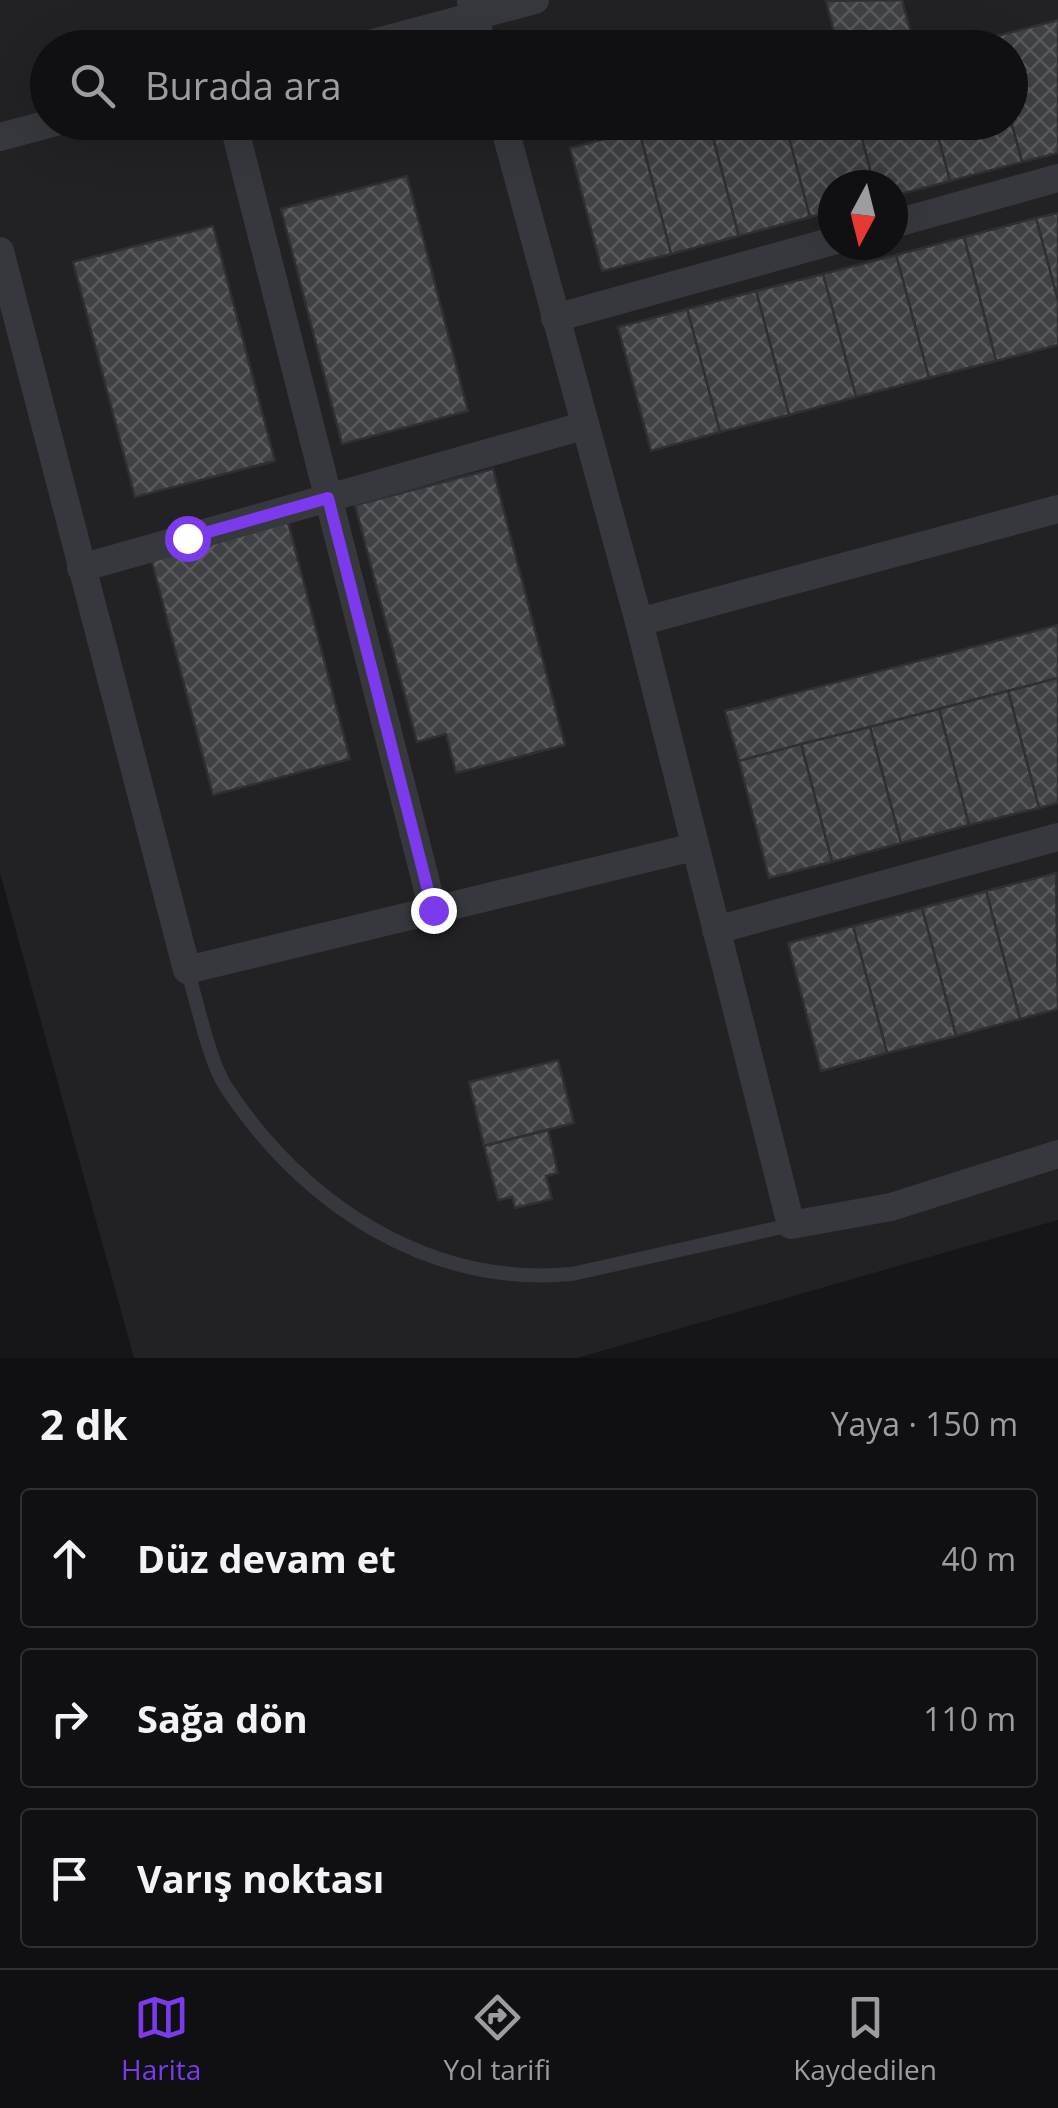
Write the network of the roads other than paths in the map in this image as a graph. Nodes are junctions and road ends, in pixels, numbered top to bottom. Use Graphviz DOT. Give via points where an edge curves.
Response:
graph roads {
  1 [pos="535,0"];
  2 [pos="473,8"];
  3 [pos="408,30"];
  4 [pos="30,129"];
  5 [pos="0,137"];
  6 [pos="237,140"];
  7 [pos="508,140"];
  8 [pos="1058,178"];
  9 [pos="908,220"];
  10 [pos="818,244"];
  11 [pos="0,251"];
  12 [pos="555,318"];
  13 [pos="583,426"];
  14 [pos="328,498"];
  15 [pos="1058,509"];
  16 [pos="81,568"];
  17 [pos="639,622"];
  18 [pos="1058,837"];
  19 [pos="694,847"];
  20 [pos="433,910"];
  21 [pos="716,930"];
  22 [pos="187,970"];
  23 [pos="1058,1154"];
  24 [pos="791,1225"];
  1 -- 2 [label="street"];
  2 -- 3 [label="street"];
  4 -- 5 [label="street"];
  6 -- 14 [label="street"];
  7 -- 12 [label="street"];
  8 -- 9 [label="street"];
  10 -- 12 [label="street"];
  11 -- 16 [label="street"];
  12 -- 13 [label="street"];
  13 -- 14 [label="street"];
  13 -- 17 [label="street"];
  14 -- 16 [label="street"];
  14 -- 20 [label="street"];
  15 -- 17 [label="street"];
  16 -- 22 [label="street"];
  17 -- 19 [label="street"];
  18 -- 21 [label="street"];
  19 -- 20 [label="street"];
  19 -- 21 [label="street"];
  20 -- 22 [label="street"];
  21 -- 24 [label="street"];
  22 -- 24 [label="lane" via="224,1084 254,1122 312,1182 413,1252 471,1271 538,1277"];
  23 -- 24 [label="street" via="891,1207"];
}
